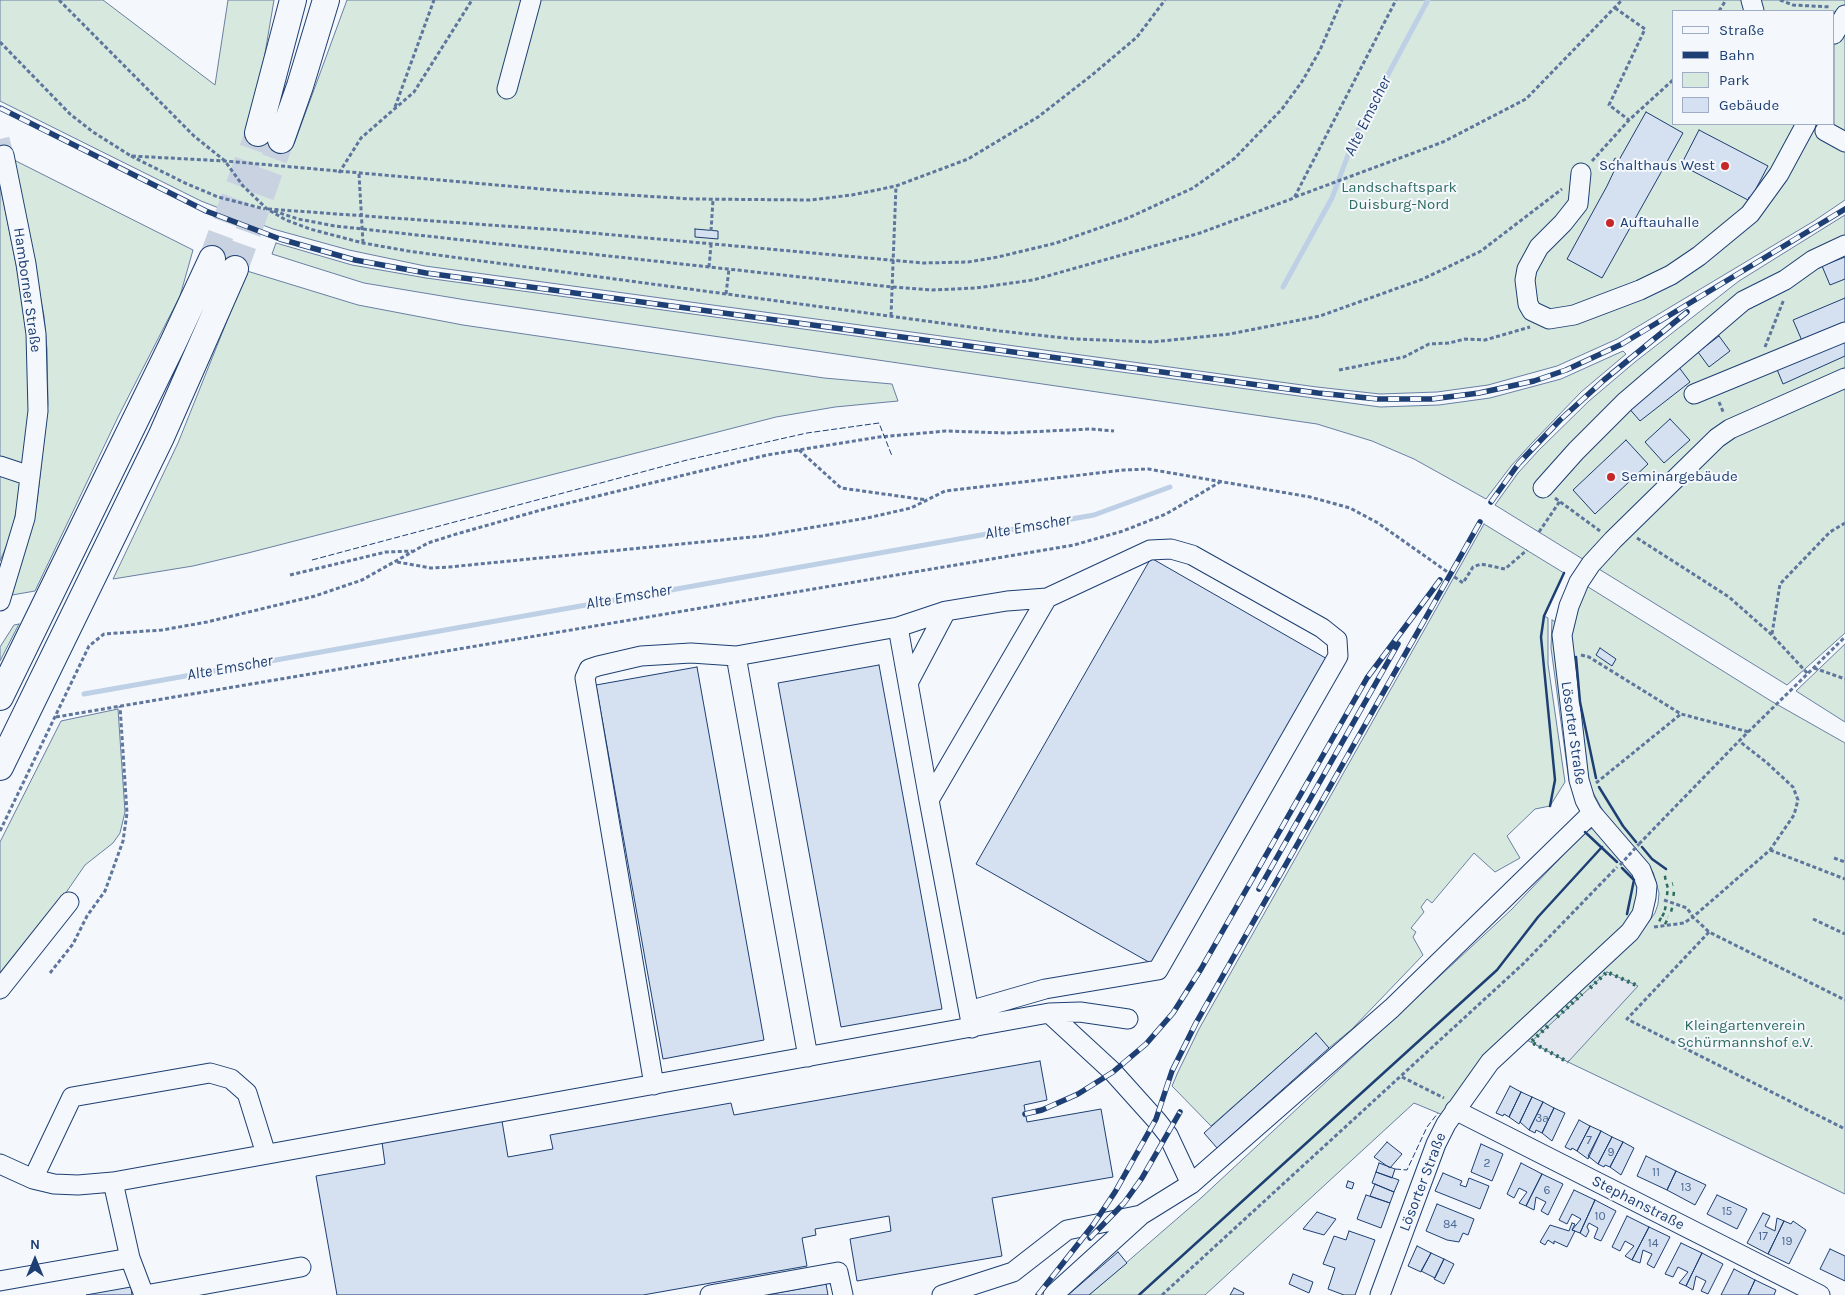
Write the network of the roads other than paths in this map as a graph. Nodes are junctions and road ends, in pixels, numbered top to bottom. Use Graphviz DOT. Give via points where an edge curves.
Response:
graph roads {
  1 [pos="293,0"];
  2 [pos="326,0"];
  3 [pos="531,0"];
  4 [pos="1841,12"];
  5 [pos="1835,31"];
  6 [pos="508,89"];
  7 [pos="1805,125"];
  8 [pos="1825,130"];
  9 [pos="1845,142"];
  10 [pos="4,155"];
  11 [pos="1581,173"];
  12 [pos="1845,245"];
  13 [pos="1845,332"];
  14 [pos="1845,378"];
  15 [pos="1694,394"];
  16 [pos="0,466"];
  17 [pos="30,476"];
  18 [pos="1543,488"];
  19 [pos="1047,598"];
  20 [pos="0,601"];
  21 [pos="946,611"];
  22 [pos="898,627"];
  23 [pos="736,656"];
  24 [pos="908,683"];
  25 [pos="0,697"];
  26 [pos="0,766"];
  27 [pos="929,800"];
  28 [pos="1592,813"];
  29 [pos="69,902"];
  30 [pos="0,989"];
  31 [pos="1049,1013"];
  32 [pos="970,1019"];
  33 [pos="1128,1019"];
  34 [pos="808,1057"];
  35 [pos="654,1085"];
  36 [pos="1452,1106"];
  37 [pos="266,1154"];
  38 [pos="0,1164"];
  39 [pos="33,1180"];
  40 [pos="114,1182"];
  41 [pos="1191,1184"];
  42 [pos="1141,1215"];
  43 [pos="130,1258"];
  44 [pos="302,1267"];
  45 [pos="0,1281"];
  46 [pos="145,1295"];
  47 [pos="710,1295"];
  48 [pos="843,1295"];
  49 [pos="942,1295"];
  50 [pos="1053,1295"];
  51 [pos="1380,1295"];
  52 [pos="1820,1295"];
  1 -- 2 [label="highway" via="269,136 300,86"];
  3 -- 6 [label="street"];
  4 -- 5 [label="street"];
  7 -- 11 [label="street" via="1779,174 1750,214 1699,256 1640,290 1574,315 1549,319 1532,311 1528,304 1528,269 1539,247 1578,204"];
  8 -- 9 [label="street"];
  10 -- 17 [label="street, Hamborner Straße" via="36,334 38,411"];
  12 -- 18 [label="street" via="1743,301 1625,402"];
  13 -- 15 [label="street"];
  14 -- 28 [label="street, Lösorter Straße" via="1730,429 1702,452 1618,535 1591,564 1580,582 1568,606 1562,635 1579,780"];
  16 -- 17 [label="street"];
  17 -- 20 [label="street, Hamborner Straße" via="25,518"];
  19 -- 21 [label="street"];
  19 -- 27 [label="street"];
  19 -- 32 [label="street" via="1150,550 1171,549 1192,555 1322,628 1337,640 1338,656 1158,970 1045,990"];
  21 -- 22 [label="street"];
  21 -- 24 [label="street"];
  22 -- 23 [label="street"];
  22 -- 24 [label="street"];
  23 -- 34 [label="street"];
  23 -- 35 [label="street" via="691,653 641,656 589,669 584,678"];
  24 -- 27 [label="street"];
  25 -- 26 [label="highway" via="165,360 223,264 162,437"];
  27 -- 32 [label="street"];
  28 -- 36 [label="street, Lösorter Straße" via="1641,870 1647,886 1642,914 1630,932 1490,1062"];
  28 -- 41 [label="street" via="1413,988"];
  29 -- 30 [label="street"];
  31 -- 32 [label="street"];
  31 -- 33 [label="street" via="1080,1012"];
  31 -- 41 [label="street" via="1134,1094 1168,1135"];
  32 -- 34 [label="street"];
  34 -- 35 [label="street"];
  35 -- 37 [label="street"];
  36 -- 51 [label="street, Lösorter Straße"];
  36 -- 52 [label="street, Stephanstraße"];
  37 -- 39 [label="street" via="247,1093 231,1079 210,1073 72,1097"];
  37 -- 40 [label="street"];
  38 -- 39 [label="street"];
  39 -- 40 [label="street" via="78,1185"];
  40 -- 43 [label="street"];
  41 -- 42 [label="street"];
  42 -- 49 [label="street" via="1067,1230 1013,1272"];
  42 -- 50 [label="street"];
  43 -- 45 [label="street"];
  43 -- 46 [label="street"];
  44 -- 46 [label="street"];
  47 -- 48 [label="street" via="838,1272"];
}
